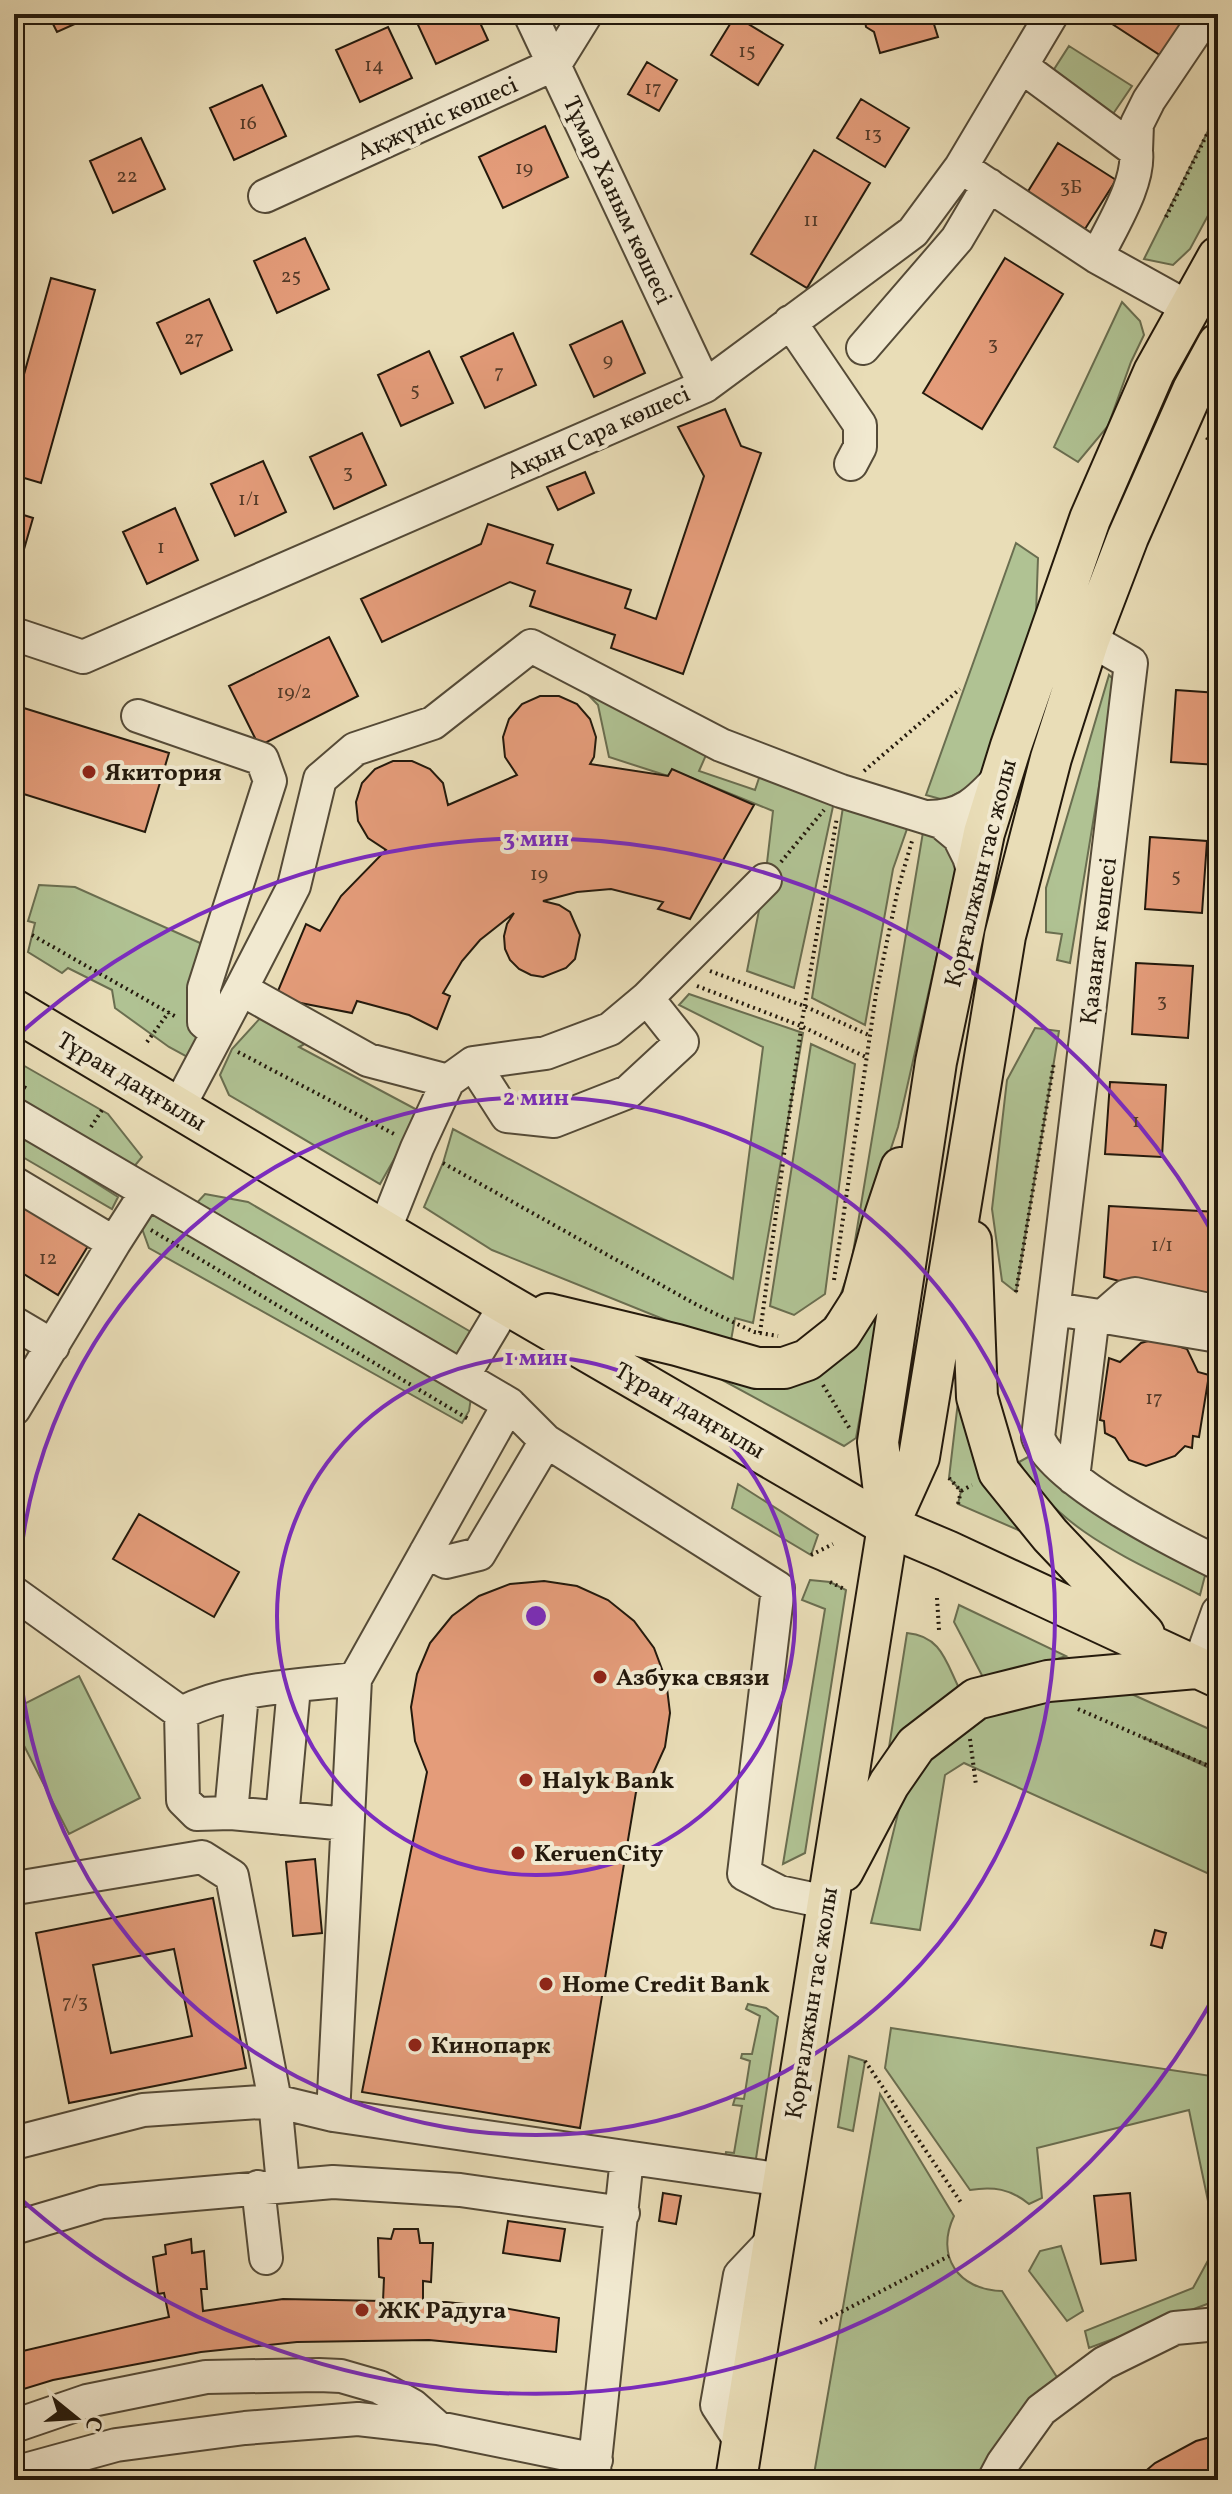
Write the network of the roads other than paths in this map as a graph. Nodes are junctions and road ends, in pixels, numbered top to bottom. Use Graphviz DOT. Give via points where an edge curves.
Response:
graph roads {
  1 [pos="530,14"];
  2 [pos="586,14"];
  3 [pos="1052,14"];
  4 [pos="1207,14"];
  5 [pos="555,64"];
  6 [pos="1021,66"];
  7 [pos="1136,151"];
  8 [pos="961,167"];
  9 [pos="989,185"];
  10 [pos="265,196"];
  11 [pos="1097,257"];
  12 [pos="1218,257"];
  13 [pos="1203,315"];
  14 [pos="790,322"];
  15 [pos="1218,344"];
  16 [pos="863,348"];
  17 [pos="705,386"];
  18 [pos="851,464"];
  19 [pos="14,634"];
  20 [pos="1089,639"];
  21 [pos="138,716"];
  22 [pos="1002,774"];
  23 [pos="922,816"];
  24 [pos="975,877"];
  25 [pos="765,880"];
  26 [pos="241,989"];
  27 [pos="647,998"];
  28 [pos="14,1010"];
  29 [pos="224,1041"];
  30 [pos="936,1062"];
  31 [pos="461,1072"];
  32 [pos="178,1108"];
  33 [pos="14,1114"];
  34 [pos="968,1157"];
  35 [pos="14,1183"];
  36 [pos="130,1218"];
  37 [pos="384,1231"];
  38 [pos="506,1304"];
  39 [pos="1054,1309"];
  40 [pos="1218,1312"];
  41 [pos="1098,1315"];
  42 [pos="14,1323"];
  43 [pos="1218,1336"];
  44 [pos="53,1346"];
  45 [pos="463,1376"];
  46 [pos="509,1404"];
  47 [pos="14,1409"];
  48 [pos="546,1441"];
  49 [pos="1073,1478"];
  50 [pos="888,1526"];
  51 [pos="426,1552"];
  52 [pos="1218,1563"];
  53 [pos="14,1593"];
  54 [pos="1218,1612"];
  55 [pos="1161,1651"];
  56 [pos="1208,1673"];
  57 [pos="355,1679"];
  58 [pos="294,1687"];
  59 [pos="242,1694"];
  60 [pos="181,1713"];
  61 [pos="231,1813"];
  62 [pos="282,1818"];
  63 [pos="347,1824"];
  64 [pos="22,1887"];
  65 [pos="826,1902"];
  66 [pos="275,2101"];
  67 [pos="333,2115"];
  68 [pos="16,2136"];
  69 [pos="627,2158"];
  70 [pos="784,2180"];
  71 [pos="270,2186"];
  72 [pos="623,2213"];
  73 [pos="14,2228"];
  74 [pos="266,2258"];
  75 [pos="1218,2324"];
  76 [pos="14,2426"];
  77 [pos="438,2428"];
  78 [pos="739,2462"];
  79 [pos="594,2470"];
  80 [pos="14,2473"];
  81 [pos="994,2480"];
  1 -- 5 [label="street, Тұмар Ханым көшесі"];
  2 -- 5 [label="street"];
  3 -- 6 [label="street, Ақын Сара көшесі"];
  4 -- 7 [label="street" via="1149,100 1137,124"];
  5 -- 10 [label="street, Ақжүніс көшесі"];
  5 -- 17 [label="street, Тұмар Ханым көшесі"];
  6 -- 7 [label="street"];
  6 -- 8 [label="street, Ақын Сара көшесі"];
  7 -- 11 [label="street" via="1133,180"];
  8 -- 9 [label="street"];
  8 -- 14 [label="street, Ақын Сара көшесі" via="913,232"];
  9 -- 11 [label="street"];
  9 -- 16 [label="street" via="957,239"];
  11 -- 13 [label="street"];
  12 -- 13 [label="main road, Қорғалжын тас жолы"];
  13 -- 22 [label="main road, Қорғалжын тас жолы" via="1154,372 1090,519"];
  14 -- 17 [label="street, Ақын Сара көшесі"];
  14 -- 18 [label="street" via="860,425 860,447"];
  15 -- 20 [label="main road, Қорғалжын тас жолы" via="1155,472"];
  17 -- 19 [label="street, Ақын Сара көшесі" via="83,657"];
  20 -- 34 [label="main road, Қорғалжын тас жолы" via="1051,758 1005,936"];
  20 -- 39 [label="street, Қазанат көшесі" via="1131,663"];
  21 -- 29 [label="street" via="262,759 270,781 204,988 204,1022"];
  22 -- 23 [label="street" via="966,809 945,818"];
  22 -- 24 [label="main road, Қорғалжын тас жолы"];
  23 -- 24 [label="street" via="941,822 959,837"];
  23 -- 26 [label="street" via="721,745 531,646 433,723 355,749 320,779 294,886"];
  24 -- 30 [label="main road, Қорғалжын тас жолы"];
  25 -- 27 [label="street"];
  26 -- 29 [label="street"];
  26 -- 31 [label="street" via="368,1060"];
  27 -- 31 [label="street" via="610,1029 546,1053"];
  27 -- 31 [label="street" via="682,1042 628,1092 554,1121 507,1116"];
  28 -- 32 [label="main road, Тұран даңғылы"];
  29 -- 32 [label="street"];
  30 -- 38 [label="main road" via="862,1300 841,1333 807,1360 784,1368 757,1368"];
  30 -- 50 [label="main road, Қорғалжын тас жолы" via="878,1442"];
  31 -- 37 [label="street" via="417,1148"];
  32 -- 37 [label="main road, Тұран даңғылы"];
  33 -- 36 [label="street"];
  34 -- 50 [label="main road, Қорғалжын тас жолы" via="919,1457"];
  34 -- 55 [label="main road" via="977,1397 999,1472 1050,1535"];
  35 -- 36 [label="street"];
  36 -- 44 [label="street"];
  36 -- 45 [label="street"];
  37 -- 38 [label="main road, Тұран даңғылы"];
  38 -- 45 [label="street"];
  38 -- 50 [label="main road, Тұран даңғылы"];
  39 -- 41 [label="street"];
  39 -- 49 [label="street" via="1038,1437"];
  40 -- 41 [label="street" via="1135,1294"];
  41 -- 43 [label="street"];
  41 -- 49 [label="street"];
  42 -- 44 [label="street"];
  44 -- 47 [label="street"];
  45 -- 46 [label="street"];
  46 -- 48 [label="street"];
  46 -- 51 [label="street"];
  48 -- 51 [label="street" via="479,1554 446,1562"];
  48 -- 65 [label="street" via="778,1588 744,1874 779,1892"];
  49 -- 52 [label="street" via="1164,1537"];
  50 -- 55 [label="main road, Тұран даңғылы"];
  50 -- 65 [label="main road, Қорғалжын тас жолы"];
  51 -- 57 [label="street"];
  53 -- 60 [label="street"];
  54 -- 56 [label="street"];
  55 -- 56 [label="main road, Тұран даңғылы"];
  56 -- 65 [label="main road" via="1048,1681 976,1699 916,1745 889,1784"];
  57 -- 58 [label="street"];
  57 -- 63 [label="street"];
  58 -- 59 [label="street"];
  58 -- 62 [label="street"];
  59 -- 60 [label="street" via="202,1702"];
  59 -- 61 [label="street"];
  60 -- 61 [label="street" via="183,1800 197,1814"];
  61 -- 62 [label="street"];
  62 -- 63 [label="street"];
  63 -- 67 [label="street"];
  64 -- 66 [label="street" via="202,1857 232,1876"];
  65 -- 70 [label="main road, Қорғалжын тас жолы"];
  66 -- 67 [label="street"];
  66 -- 68 [label="street" via="143,2110"];
  66 -- 71 [label="street"];
  67 -- 69 [label="street"];
  69 -- 70 [label="street"];
  69 -- 72 [label="street"];
  70 -- 78 [label="main road, Қорғалжын тас жолы"];
  71 -- 72 [label="street" via="333,2182 460,2190"];
  71 -- 73 [label="street" via="102,2202"];
  71 -- 74 [label="street"];
  72 -- 79 [label="street"];
  75 -- 81 [label="street" via="1175,2328 1104,2363 1041,2410"];
  76 -- 77 [label="street" via="87,2401 206,2377 319,2375 379,2387"];
  77 -- 79 [label="street"];
  77 -- 80 [label="street" via="358,2419 245,2428 116,2445"];
}
